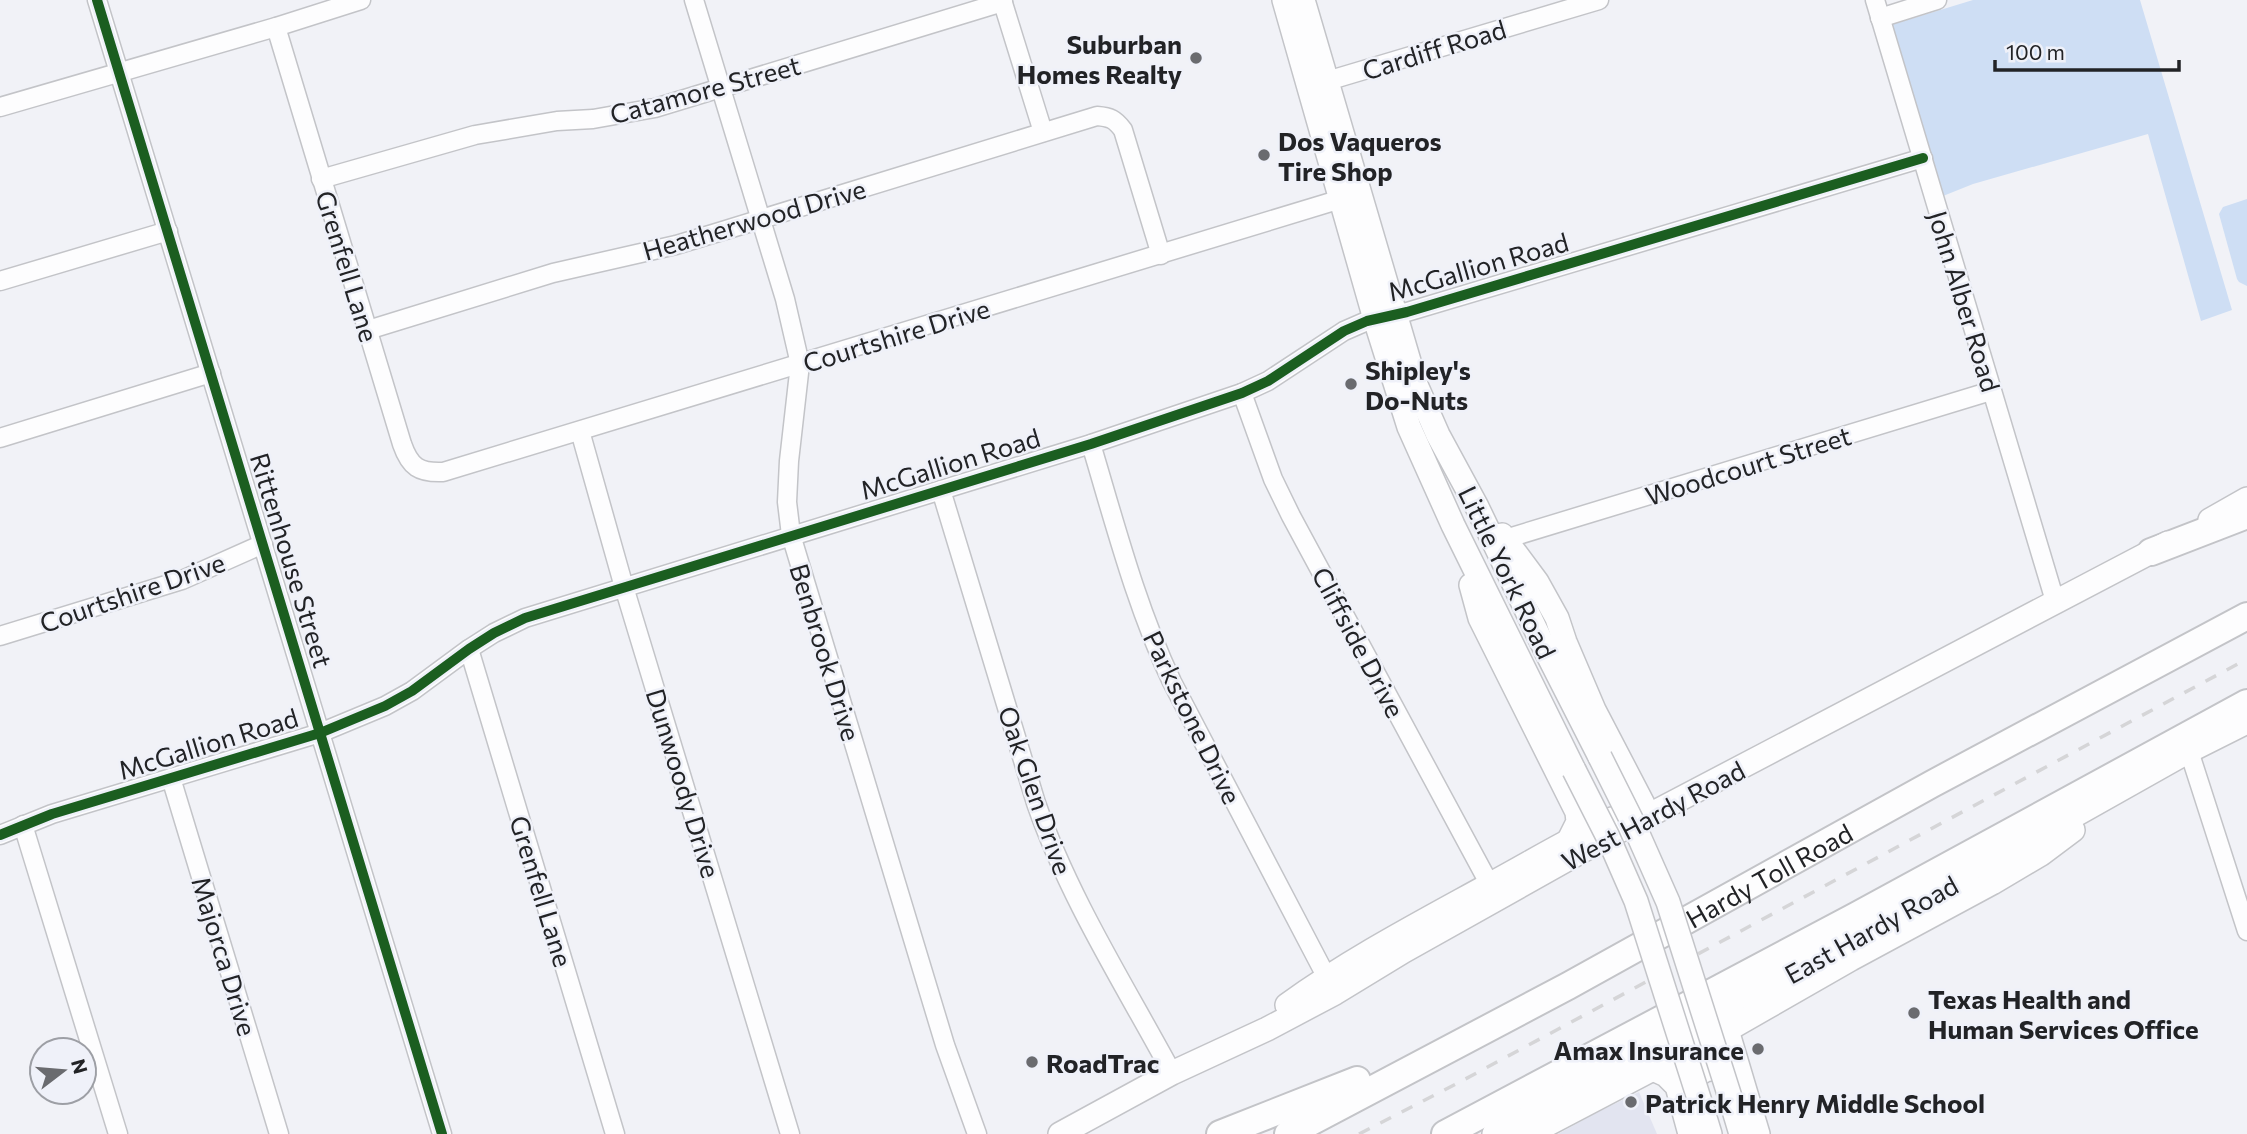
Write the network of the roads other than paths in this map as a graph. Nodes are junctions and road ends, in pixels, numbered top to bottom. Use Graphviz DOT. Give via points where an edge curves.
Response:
graph roads {
  1 [pos="97,0"];
  2 [pos="361,0"];
  3 [pos="694,0"];
  4 [pos="1284,0"];
  5 [pos="1303,0"];
  6 [pos="1599,0"];
  7 [pos="1875,0"];
  8 [pos="1937,0"];
  9 [pos="1002,1"];
  10 [pos="1880,18"];
  11 [pos="276,27"];
  12 [pos="120,72"];
  13 [pos="1319,84"];
  14 [pos="721,88"];
  15 [pos="0,107"];
  16 [pos="1043,132"];
  17 [pos="1923,158"];
  18 [pos="321,179"];
  19 [pos="1341,199"];
  20 [pos="760,219"];
  21 [pos="168,231"];
  22 [pos="1161,255"];
  23 [pos="0,281"];
  24 [pos="1386,317"];
  25 [pos="368,330"];
  26 [pos="800,364"];
  27 [pos="211,373"];
  28 [pos="1991,391"];
  29 [pos="1242,393"];
  30 [pos="580,431"];
  31 [pos="0,438"];
  32 [pos="1091,444"];
  33 [pos="451,470"];
  34 [pos="941,490"];
  35 [pos="2247,499"];
  36 [pos="1476,507"];
  37 [pos="2247,516"];
  38 [pos="1453,525"];
  39 [pos="791,535"];
  40 [pos="1506,539"];
  41 [pos="263,544"];
  42 [pos="2151,552"];
  43 [pos="624,587"];
  44 [pos="2055,601"];
  45 [pos="2247,616"];
  46 [pos="0,636"];
  47 [pos="468,649"];
  48 [pos="1925,671"];
  49 [pos="2247,703"];
  50 [pos="2247,722"];
  51 [pos="320,733"];
  52 [pos="2189,751"];
  53 [pos="1610,758"];
  54 [pos="171,778"];
  55 [pos="1570,799"];
  56 [pos="1638,813"];
  57 [pos="23,825"];
  58 [pos="0,835"];
  59 [pos="1608,837"];
  60 [pos="1570,838"];
  61 [pos="1490,885"];
  62 [pos="2247,932"];
  63 [pos="1326,976"];
  64 [pos="1511,1016"];
  65 [pos="1717,1026"];
  66 [pos="1679,1037"];
  67 [pos="1239,1040"];
  68 [pos="1653,1069"];
  69 [pos="1172,1073"];
  70 [pos="1741,1075"];
  71 [pos="1681,1103"];
  72 [pos="118,1134"];
  73 [pos="279,1134"];
  74 [pos="442,1134"];
  75 [pos="615,1134"];
  76 [pos="790,1134"];
  77 [pos="976,1134"];
  78 [pos="1060,1134"];
  79 [pos="1220,1134"];
  80 [pos="1288,1134"];
  81 [pos="1445,1134"];
  82 [pos="1494,1134"];
  83 [pos="1529,1134"];
  84 [pos="1690,1134"];
  85 [pos="1710,1134"];
  86 [pos="1741,1134"];
  87 [pos="1758,1134"];
  1 -- 12 [label="street, Rittenhouse Street"];
  2 -- 11 [label="street"];
  3 -- 14 [label="street, Benbrook Drive"];
  4 -- 13 [label="main road, Little York Road"];
  5 -- 13 [label="main road, Little York Road"];
  6 -- 13 [label="street, Cardiff Road"];
  7 -- 10 [label="street, John Alber Road"];
  8 -- 10 [label="street"];
  9 -- 14 [label="street, Catamore Street"];
  9 -- 16 [label="street"];
  10 -- 17 [label="street, John Alber Road"];
  11 -- 12 [label="street"];
  11 -- 18 [label="street, Grenfell Lane"];
  12 -- 15 [label="street"];
  12 -- 21 [label="street, Rittenhouse Street"];
  13 -- 19 [label="main road, Little York Road"];
  13 -- 24 [label="main road, Little York Road"];
  14 -- 18 [label="street, Catamore Street" via="655,108 475,135"];
  14 -- 20 [label="street, Benbrook Drive"];
  16 -- 20 [label="street, Heatherwood Drive"];
  16 -- 22 [label="street, Heatherwood Drive" via="1097,116 1117,121"];
  17 -- 24 [label="street, McGallion Road"];
  17 -- 28 [label="street, John Alber Road"];
  18 -- 25 [label="street, Grenfell Lane"];
  19 -- 22 [label="street, Courtshire Drive"];
  19 -- 24 [label="main road, Little York Road"];
  20 -- 25 [label="street, Heatherwood Drive" via="553,273"];
  20 -- 26 [label="street, Benbrook Drive"];
  21 -- 23 [label="street"];
  21 -- 27 [label="street, Rittenhouse Street"];
  22 -- 26 [label="street, Courtshire Drive"];
  24 -- 29 [label="street, McGallion Road" via="1334,336"];
  24 -- 36 [label="main road, Little York Road" via="1438,435"];
  24 -- 38 [label="main road, Little York Road" via="1409,427"];
  25 -- 33 [label="street, Grenfell Lane" via="407,456 425,472"];
  26 -- 30 [label="street, Courtshire Drive"];
  26 -- 39 [label="street, Benbrook Drive" via="789,461"];
  27 -- 31 [label="street"];
  27 -- 41 [label="street, Rittenhouse Street"];
  28 -- 40 [label="street, Woodcourt Street"];
  28 -- 44 [label="street, John Alber Road"];
  29 -- 32 [label="street, McGallion Road"];
  29 -- 61 [label="street, Cliffside Drive" via="1291,516"];
  30 -- 33 [label="street, Courtshire Drive"];
  30 -- 43 [label="street, Dunwoody Drive"];
  32 -- 34 [label="street, McGallion Road"];
  32 -- 63 [label="street, Parkstone Drive" via="1154,645"];
  34 -- 39 [label="street, McGallion Road"];
  34 -- 69 [label="street, Oak Glen Drive" via="1050,843"];
  35 -- 42 [label="main road, West Hardy Road"];
  36 -- 40 [label="main road"];
  36 -- 53 [label="main road, Little York Road" via="1546,651"];
  37 -- 42 [label="highway"];
  38 -- 55 [label="main road" via="1480,618"];
  38 -- 59 [label="main road, Little York Road, bridge"];
  39 -- 43 [label="street, McGallion Road"];
  39 -- 77 [label="street, Benbrook Drive"];
  40 -- 53 [label="main road" via="1558,618"];
  41 -- 46 [label="street, Courtshire Drive" via="182,580"];
  41 -- 51 [label="street, Rittenhouse Street"];
  42 -- 44 [label="main road, West Hardy Road"];
  43 -- 47 [label="street, McGallion Road" via="525,618"];
  43 -- 76 [label="street, Dunwoody Drive"];
  44 -- 48 [label="main road, West Hardy Road"];
  45 -- 64 [label="highway, Hardy Toll Road"];
  47 -- 51 [label="street, McGallion Road" via="412,691"];
  47 -- 75 [label="street, Grenfell Lane"];
  48 -- 56 [label="main road, West Hardy Road" via="1761,758"];
  48 -- 56 [label="main road" via="1848,695"];
  49 -- 81 [label="highway"];
  50 -- 52 [label="main road, East Hardy Road"];
  51 -- 54 [label="street, McGallion Road"];
  51 -- 74 [label="street, Rittenhouse Street"];
  52 -- 62 [label="street"];
  52 -- 65 [label="main road, East Hardy Road" via="1836,948"];
  52 -- 65 [label="main road" via="2002,877"];
  53 -- 55 [label="main road" via="1620,785 1608,800 1584,807"];
  53 -- 56 [label="main road, Little York Road, bridge"];
  54 -- 57 [label="street, McGallion Road"];
  54 -- 73 [label="street, Majorca Drive"];
  55 -- 60 [label="main road" via="1578,822"];
  56 -- 59 [label="main road, West Hardy Road"];
  56 -- 60 [label="main road"];
  56 -- 65 [label="main road, Little York Road, bridge"];
  57 -- 58 [label="street, McGallion Road"];
  57 -- 72 [label="street"];
  59 -- 66 [label="main road, Little York Road, bridge" via="1636,901"];
  59 -- 67 [label="main road, West Hardy Road" via="1335,993"];
  60 -- 61 [label="main road"];
  61 -- 63 [label="main road"];
  63 -- 67 [label="main road"];
  64 -- 79 [label="highway"];
  64 -- 80 [label="highway, Hardy Toll Road"];
  65 -- 66 [label="main road, East Hardy Road"];
  65 -- 68 [label="main road"];
  65 -- 70 [label="main road"];
  65 -- 86 [label="main road, Little York Road, bridge"];
  66 -- 82 [label="main road, East Hardy Road"];
  66 -- 85 [label="main road, Little York Road, bridge"];
  67 -- 69 [label="main road, West Hardy Road"];
  68 -- 71 [label="main road" via="1676,1086"];
  68 -- 83 [label="main road"];
  69 -- 78 [label="main road, West Hardy Road"];
  70 -- 71 [label="main road" via="1730,1066 1705,1070 1687,1082"];
  70 -- 87 [label="main road"];
  71 -- 84 [label="main road"];
}
